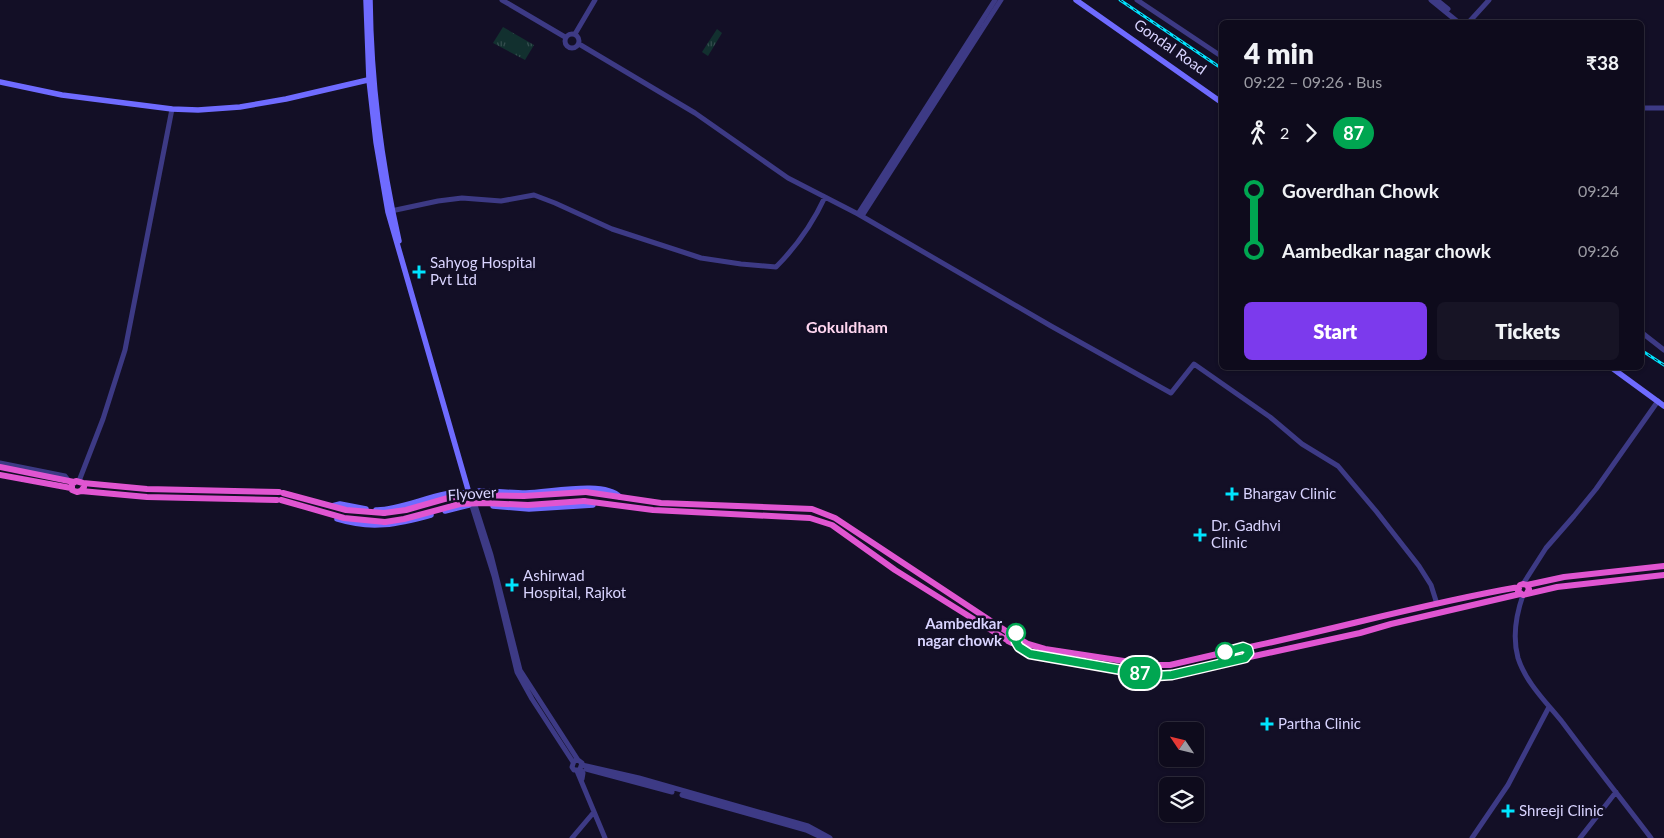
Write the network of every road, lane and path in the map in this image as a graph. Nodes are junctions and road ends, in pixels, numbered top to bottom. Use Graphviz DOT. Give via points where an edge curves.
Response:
graph roads {
  1 [pos="366,0"];
  2 [pos="370,0"];
  3 [pos="502,0"];
  4 [pos="595,0"];
  5 [pos="995,0"];
  6 [pos="1001,0"];
  7 [pos="1076,0"];
  8 [pos="1081,0"];
  9 [pos="1137,0"];
  10 [pos="1431,0"];
  11 [pos="1437,0"];
  12 [pos="1489,0"];
  13 [pos="1456,20"];
  14 [pos="1461,20"];
  15 [pos="1471,20"];
  16 [pos="575,34"];
  17 [pos="565,37"];
  18 [pos="579,44"];
  19 [pos="1219,55"];
  20 [pos="372,80"];
  21 [pos="0,82"];
  22 [pos="1219,96"];
  23 [pos="1219,101"];
  24 [pos="172,109"];
  25 [pos="1644,109"];
  26 [pos="1664,109"];
  27 [pos="825,198"];
  28 [pos="390,211"];
  29 [pos="860,215"];
  30 [pos="1644,334"];
  31 [pos="1664,350"];
  32 [pos="1615,370"];
  33 [pos="1621,370"];
  34 [pos="1662,402"];
  35 [pos="0,462"];
  36 [pos="0,468"];
  37 [pos="0,476"];
  38 [pos="75,483"];
  39 [pos="81,491"];
  40 [pos="471,493"];
  41 [pos="280,496"];
  42 [pos="620,497"];
  43 [pos="473,505"];
  44 [pos="620,505"];
  45 [pos="332,506"];
  46 [pos="762,508"];
  47 [pos="777,509"];
  48 [pos="327,513"];
  49 [pos="761,517"];
  50 [pos="772,517"];
  51 [pos="1663,567"];
  52 [pos="1664,575"];
  53 [pos="1523,590"];
  54 [pos="1437,604"];
  55 [pos="1008,636"];
  56 [pos="1017,640"];
  57 [pos="1242,648"];
  58 [pos="1243,658"];
  59 [pos="1549,707"];
  60 [pos="579,766"];
  61 [pos="1616,792"];
  62 [pos="594,812"];
  63 [pos="572,838"];
  64 [pos="605,838"];
  65 [pos="822,838"];
  66 [pos="830,838"];
  67 [pos="1472,838"];
  68 [pos="1580,838"];
  69 [pos="1651,838"];
  1 -- 20 [label="main road"];
  2 -- 20 [label="main road"];
  3 -- 17 [label="street"];
  4 -- 16 [label="street"];
  5 -- 29 [label="street"];
  6 -- 29 [label="street"];
  7 -- 23 [label="main road, Gondal Road"];
  8 -- 22 [label="main road, Gondal Road"];
  9 -- 19 [label="street"];
  10 -- 13 [label="street"];
  11 -- 14 [label="street"];
  12 -- 15 [label="street"];
  16 -- 17 [label="street"];
  16 -- 18 [label="street" via="579,37"];
  17 -- 18 [label="street" via="569,48"];
  18 -- 27 [label="street" via="694,113 788,178"];
  20 -- 24 [label="main road" via="240,107"];
  20 -- 28 [label="main road" via="376,142"];
  21 -- 24 [label="main road" via="62,95"];
  24 -- 38 [label="street" via="125,350 103,419"];
  25 -- 26 [label="street"];
  27 -- 28 [label="street" via="815,219 776,267 701,258 612,229 534,195 501,201 462,198"];
  27 -- 29 [label="street"];
  28 -- 40 [label="main road"];
  29 -- 54 [label="street" via="1171,393 1194,364 1270,417 1302,444 1338,466 1418,566 1431,585"];
  30 -- 31 [label="street"];
  32 -- 34 [label="main road"];
  33 -- 34 [label="main road"];
  34 -- 53 [label="street" via="1546,548"];
  35 -- 38 [label="street" via="65,476"];
  36 -- 38 [label="highway"];
  37 -- 38 [label="highway"];
  38 -- 39 [label="highway" via="84,487"];
  38 -- 39 [label="highway" via="74,492"];
  38 -- 41 [label="highway"];
  39 -- 41 [label="highway" via="147,497"];
  40 -- 42 [label="main road" via="590,488"];
  40 -- 43 [label="main road" via="465,500"];
  40 -- 43 [label="main road" via="479,497"];
  40 -- 45 [label="main road" via="444,495 387,510 340,504"];
  41 -- 45 [label="highway, Flyover"];
  41 -- 48 [label="highway, Flyover"];
  42 -- 45 [label="highway, Flyover, bridge" via="586,492 536,496 469,495 384,514"];
  42 -- 46 [label="highway, Flyover" via="661,503"];
  43 -- 44 [label="main road" via="529,510 582,505 612,508"];
  43 -- 48 [label="main road" via="388,525 349,522"];
  43 -- 60 [label="street" via="492,555 520,670"];
  44 -- 48 [label="highway, Flyover, bridge" via="584,501 528,505 460,504 385,522 362,521"];
  44 -- 49 [label="highway, Flyover"];
  46 -- 47 [label="highway, Flyover"];
  46 -- 49 [label="highway"];
  47 -- 50 [label="highway" via="778,514"];
  47 -- 55 [label="highway, Flyover" via="812,510 835,518"];
  49 -- 50 [label="highway, Flyover"];
  50 -- 55 [label="highway, Flyover" via="810,518 832,525 895,570"];
  51 -- 53 [label="highway" via="1564,576"];
  52 -- 53 [label="highway"];
  53 -- 54 [label="highway"];
  53 -- 58 [label="highway" via="1360,633"];
  53 -- 59 [label="street" via="1515,636 1517,652 1527,677"];
  54 -- 57 [label="highway"];
  55 -- 56 [label="highway" via="1015,633"];
  56 -- 57 [label="highway" via="1045,649 1150,665 1170,665"];
  56 -- 58 [label="highway" via="1019,647 1042,657 1156,676"];
  57 -- 58 [label="highway" via="1249,653"];
  59 -- 61 [label="street"];
  59 -- 67 [label="street" via="1508,785"];
  60 -- 62 [label="street"];
  60 -- 65 [label="street" via="806,830"];
  60 -- 66 [label="street" via="639,778 808,826"];
  61 -- 68 [label="street"];
  61 -- 69 [label="street"];
  62 -- 63 [label="street"];
  62 -- 64 [label="street"];
}
